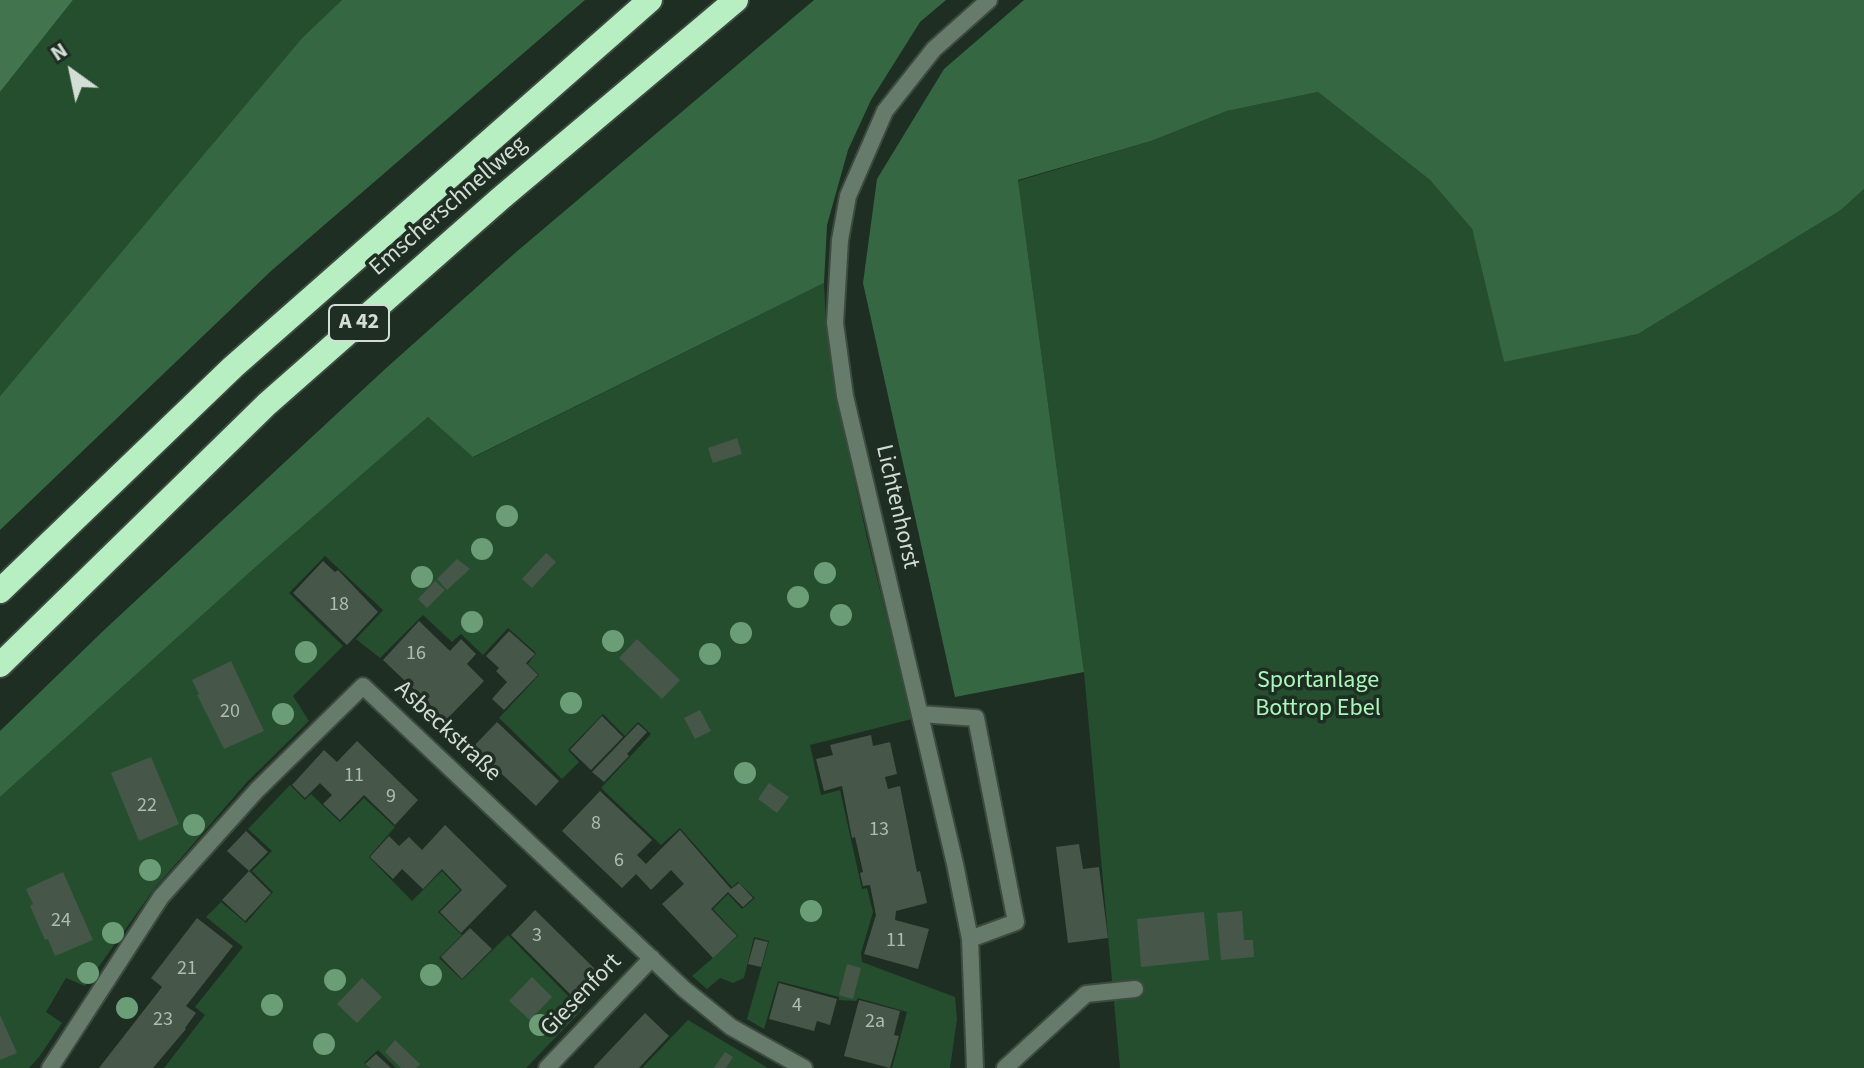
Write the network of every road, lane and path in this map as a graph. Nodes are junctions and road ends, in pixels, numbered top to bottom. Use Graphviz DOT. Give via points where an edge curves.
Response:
graph roads {
  1 [pos="650,0"];
  2 [pos="736,0"];
  3 [pos="989,0"];
  4 [pos="0,591"];
  5 [pos="0,665"];
  6 [pos="920,714"];
  7 [pos="970,939"];
  8 [pos="652,958"];
  9 [pos="1135,989"];
  10 [pos="50,1068"];
  11 [pos="547,1068"];
  12 [pos="804,1068"];
  13 [pos="975,1068"];
  14 [pos="1005,1068"];
  1 -- 4 [label="highway, Emscherschnellweg / A 42" via="233,367"];
  2 -- 5 [label="highway, Emscherschnellweg / A 42" via="267,404"];
  3 -- 6 [label="street, Lichtenhorst" via="934,49 885,111 848,196 840,240 835,323 845,396"];
  6 -- 7 [label="street, Lichtenhorst"];
  6 -- 7 [label="street" via="976,718 1016,922"];
  7 -- 13 [label="street, Lichtenhorst"];
  8 -- 10 [label="street, Asbeckstraße" via="363,686 257,790 161,897"];
  8 -- 11 [label="street, Giesenfort"];
  8 -- 12 [label="street, Asbeckstraße" via="731,1027"];
  9 -- 14 [label="street" via="1086,994"];
}
